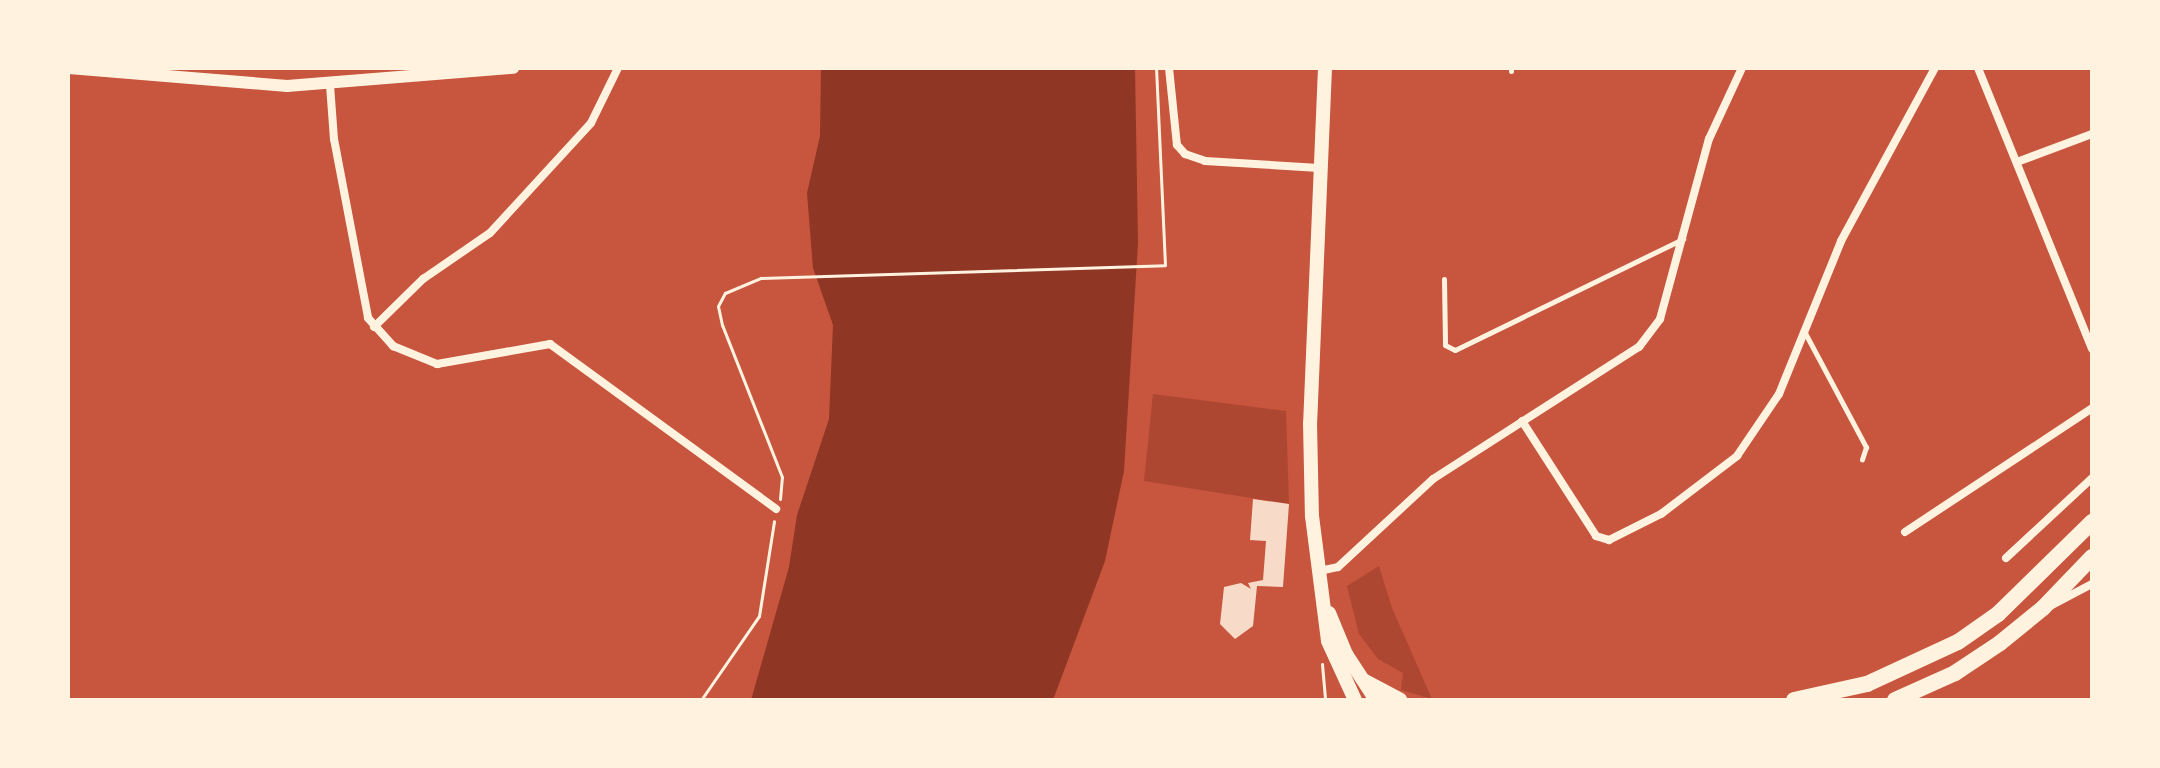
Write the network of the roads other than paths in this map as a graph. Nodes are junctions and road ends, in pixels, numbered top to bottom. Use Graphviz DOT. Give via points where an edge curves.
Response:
graph roads {
  1 [pos="69,68"];
  2 [pos="513,68"];
  3 [pos="618,68"];
  4 [pos="1169,68"];
  5 [pos="1325,68"];
  6 [pos="1742,68"];
  7 [pos="1935,68"];
  8 [pos="1978,68"];
  9 [pos="463,71"];
  10 [pos="390,74"];
  11 [pos="330,85"];
  12 [pos="2092,134"];
  13 [pos="2017,162"];
  14 [pos="1319,168"];
  15 [pos="1684,239"];
  16 [pos="1444,279"];
  17 [pos="374,327"];
  18 [pos="1804,330"];
  19 [pos="2092,349"];
  20 [pos="2092,408"];
  21 [pos="1522,421"];
  22 [pos="1862,459"];
  23 [pos="2092,478"];
  24 [pos="776,509"];
  25 [pos="2092,522"];
  26 [pos="1905,532"];
  27 [pos="2092,557"];
  28 [pos="2006,558"];
  29 [pos="1319,571"];
  30 [pos="2092,584"];
  31 [pos="1321,594"];
  32 [pos="2043,608"];
  33 [pos="1361,679"];
  34 [pos="1355,700"];
  35 [pos="1376,700"];
  36 [pos="1400,700"];
  37 [pos="1794,700"];
  38 [pos="1895,700"];
  1 -- 11 [label="street"];
  2 -- 9 [label="street"];
  3 -- 17 [label="street" via="591,123 490,233 423,279"];
  4 -- 14 [label="street" via="1177,145 1185,154 1205,161"];
  5 -- 14 [label="main road"];
  6 -- 15 [label="street" via="1709,139"];
  7 -- 18 [label="street" via="1841,241"];
  8 -- 13 [label="street"];
  9 -- 10 [label="street"];
  10 -- 11 [label="street"];
  11 -- 17 [label="street" via="334,139"];
  12 -- 13 [label="street"];
  13 -- 19 [label="street"];
  14 -- 29 [label="main road" via="1310,423"];
  15 -- 16 [label="lane" via="1455,350 1445,345"];
  15 -- 21 [label="street" via="1660,319 1639,347"];
  17 -- 24 [label="street" via="393,346 437,364 550,344"];
  18 -- 21 [label="street" via="1779,394 1737,456 1661,514 1609,540 1596,536"];
  18 -- 22 [label="lane" via="1866,447"];
  20 -- 26 [label="street"];
  21 -- 29 [label="street" via="1433,479 1338,567"];
  23 -- 28 [label="street"];
  25 -- 37 [label="main road" via="1998,614 1958,642 1867,684"];
  27 -- 32 [label="main road"];
  29 -- 31 [label="main road"];
  30 -- 32 [label="street"];
  31 -- 33 [label="main road"];
  31 -- 34 [label="main road" via="1328,641"];
  32 -- 38 [label="main road" via="1955,673"];
  33 -- 35 [label="main road"];
  33 -- 36 [label="main road"];
}
